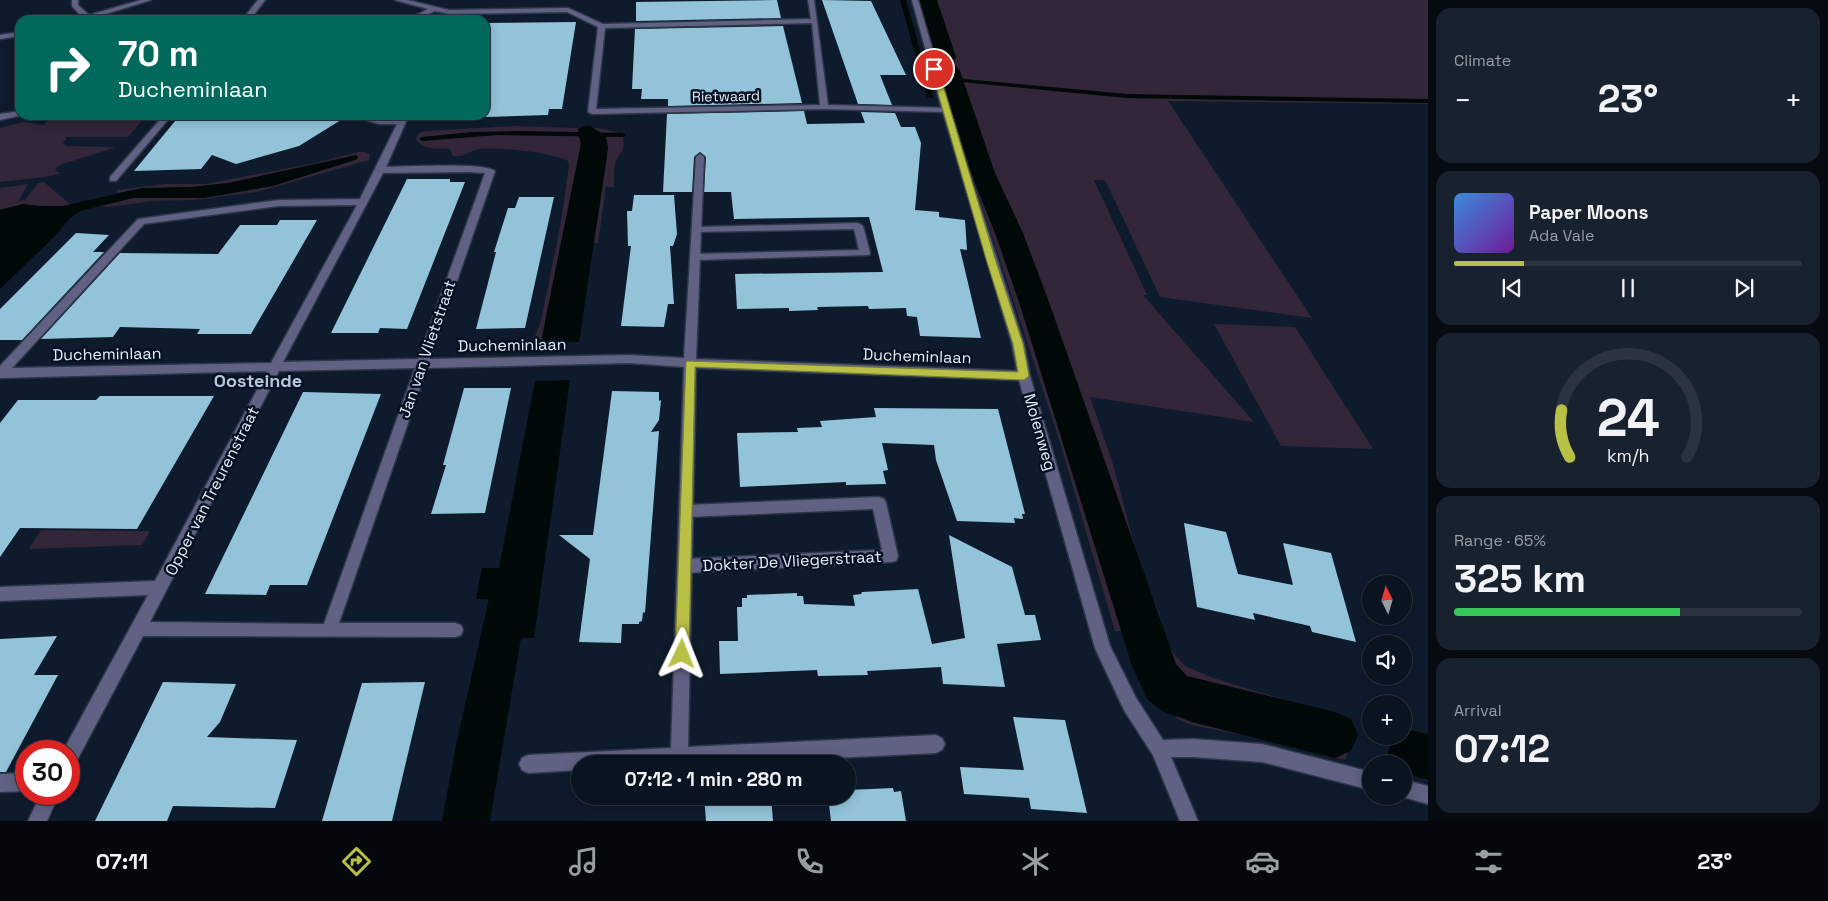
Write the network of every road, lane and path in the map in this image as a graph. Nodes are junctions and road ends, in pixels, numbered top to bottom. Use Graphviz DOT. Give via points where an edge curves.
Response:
graph roads {
  1 [pos="75,0"];
  2 [pos="148,0"];
  3 [pos="262,0"];
  4 [pos="398,0"];
  5 [pos="570,0"];
  6 [pos="811,0"];
  7 [pos="914,0"];
  8 [pos="433,8"];
  9 [pos="568,10"];
  10 [pos="449,12"];
  11 [pos="85,15"];
  12 [pos="94,15"];
  13 [pos="250,15"];
  14 [pos="420,15"];
  15 [pos="448,15"];
  16 [pos="815,21"];
  17 [pos="602,26"];
  18 [pos="3,37"];
  19 [pos="0,42"];
  20 [pos="824,107"];
  21 [pos="946,110"];
  22 [pos="15,113"];
  23 [pos="0,117"];
  24 [pos="164,120"];
  25 [pos="375,120"];
  26 [pos="387,120"];
  27 [pos="403,120"];
  28 [pos="700,157"];
  29 [pos="381,170"];
  30 [pos="113,179"];
  31 [pos="364,202"];
  32 [pos="697,230"];
  33 [pos="695,257"];
  34 [pos="422,363"];
  35 [pos="690,363"];
  36 [pos="276,366"];
  37 [pos="0,373"];
  38 [pos="1024,376"];
  39 [pos="686,511"];
  40 [pos="685,566"];
  41 [pos="161,588"];
  42 [pos="0,594"];
  43 [pos="139,629"];
  44 [pos="455,630"];
  45 [pos="329,631"];
  46 [pos="79,740"];
  47 [pos="936,744"];
  48 [pos="1159,749"];
  49 [pos="679,755"];
  50 [pos="700,755"];
  51 [pos="571,762"];
  52 [pos="528,764"];
  53 [pos="1362,779"];
  54 [pos="15,782"];
  55 [pos="0,783"];
  56 [pos="1412,791"];
  57 [pos="1428,795"];
  58 [pos="44,805"];
  59 [pos="36,821"];
  60 [pos="1189,821"];
  1 -- 11 [label="street" via="75,6"];
  2 -- 12 [label="street"];
  3 -- 13 [label="street"];
  4 -- 8 [label="street"];
  5 -- 9 [label="street"];
  6 -- 16 [label="street"];
  7 -- 21 [label="street, Molenweg"];
  8 -- 10 [label="street"];
  8 -- 14 [label="street"];
  9 -- 10 [label="street"];
  9 -- 17 [label="street"];
  10 -- 15 [label="street"];
  16 -- 17 [label="street"];
  16 -- 20 [label="street"];
  17 -- 20 [label="street, Rietwaard" via="592,112"];
  18 -- 19 [label="street"];
  20 -- 21 [label="street, Rietwaard"];
  21 -- 38 [label="street, Molenweg" via="1018,344"];
  22 -- 23 [label="street"];
  24 -- 30 [label="street"];
  25 -- 26 [label="street"];
  27 -- 29 [label="street, Opper van Treurenstraat"];
  28 -- 32 [label="street, Dokter De Vliegerstraat"];
  29 -- 31 [label="street, Opper van Treurenstraat"];
  29 -- 34 [label="street, Jan van Vlietstraat" via="490,171"];
  31 -- 36 [label="street, Opper van Treurenstraat"];
  31 -- 37 [label="street" via="279,203 141,221"];
  32 -- 33 [label="street, Dokter De Vliegerstraat"];
  32 -- 33 [label="street" via="858,226 865,253"];
  33 -- 35 [label="street, Dokter De Vliegerstraat"];
  34 -- 35 [label="street, Ducheminlaan" via="629,359"];
  34 -- 36 [label="street, Ducheminlaan"];
  34 -- 45 [label="street, Jan van Vlietstraat"];
  35 -- 38 [label="street, Ducheminlaan"];
  35 -- 39 [label="street, Dokter De Vliegerstraat"];
  36 -- 37 [label="street, Ducheminlaan"];
  36 -- 41 [label="street, Opper van Treurenstraat"];
  38 -- 48 [label="street, Molenweg" via="1095,627 1121,688"];
  39 -- 40 [label="street, Dokter De Vliegerstraat"];
  39 -- 40 [label="street, Dokter De Vliegerstraat" via="879,503 891,556"];
  40 -- 49 [label="street, Dokter De Vliegerstraat"];
  41 -- 42 [label="street"];
  41 -- 43 [label="street, Opper van Treurenstraat"];
  43 -- 45 [label="street"];
  43 -- 46 [label="street, Opper van Treurenstraat"];
  44 -- 45 [label="street"];
  47 -- 50 [label="street"];
  48 -- 53 [label="street" via="1262,753"];
  48 -- 60 [label="street, Molenweg"];
  51 -- 52 [label="street"];
  54 -- 55 [label="street"];
  56 -- 57 [label="street"];
  58 -- 59 [label="street"];
}
